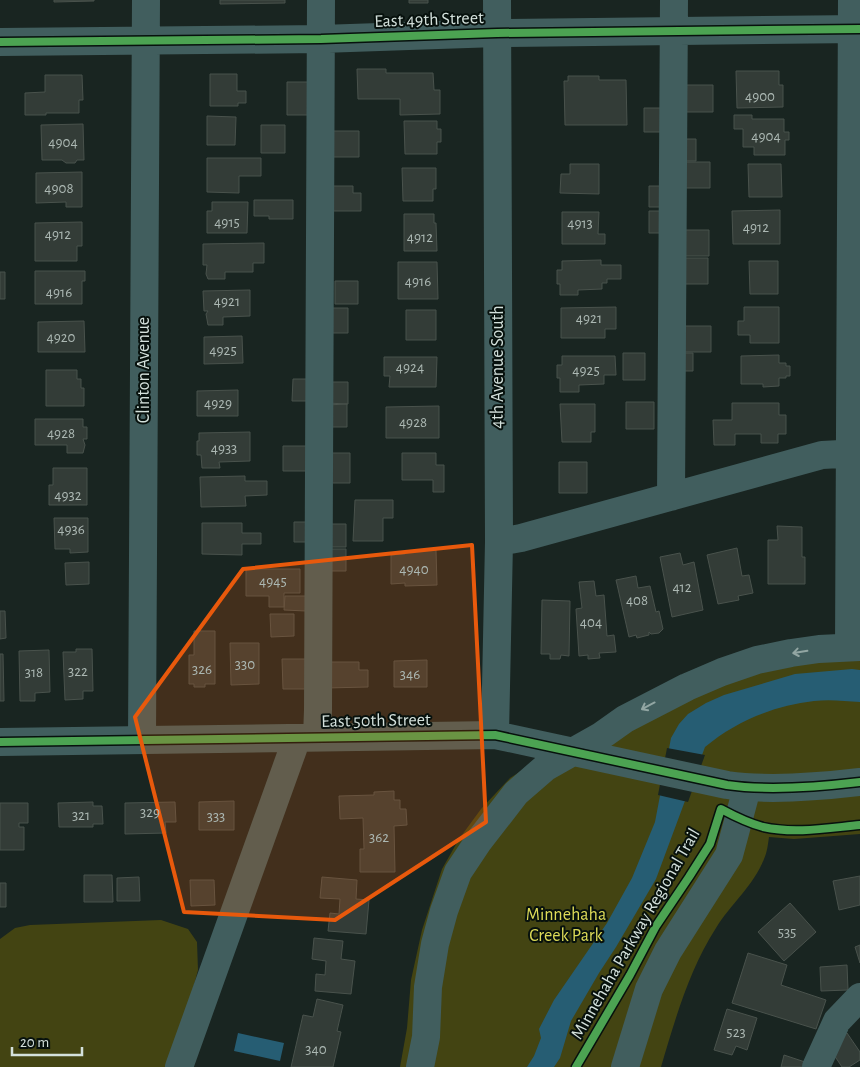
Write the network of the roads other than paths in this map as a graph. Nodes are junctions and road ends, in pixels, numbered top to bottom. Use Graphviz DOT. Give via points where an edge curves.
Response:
graph roads {
  1 [pos="146,0"];
  2 [pos="321,0"];
  3 [pos="497,0"];
  4 [pos="674,0"];
  5 [pos="852,0"];
  6 [pos="856,29"];
  7 [pos="674,32"];
  8 [pos="497,33"];
  9 [pos="321,39"];
  10 [pos="146,41"];
  11 [pos="0,42"];
  12 [pos="855,453"];
  13 [pos="671,497"];
  14 [pos="499,542"];
  15 [pos="854,647"];
  16 [pos="495,735"];
  17 [pos="307,737"];
  18 [pos="142,739"];
  19 [pos="0,742"];
  20 [pos="572,752"];
  21 [pos="860,782"];
  22 [pos="747,788"];
  23 [pos="860,997"];
  24 [pos="179,1067"];
  25 [pos="420,1067"];
  26 [pos="625,1067"];
  27 [pos="816,1067"];
  1 -- 10 [label="street, Clinton Avenue"];
  2 -- 9 [label="street"];
  3 -- 8 [label="street, 4th Avenue South"];
  4 -- 7 [label="street"];
  5 -- 6 [label="street"];
  6 -- 7 [label="street, East 49th Street"];
  6 -- 12 [label="street"];
  7 -- 8 [label="street, East 49th Street"];
  7 -- 13 [label="street"];
  8 -- 9 [label="street, East 49th Street"];
  8 -- 14 [label="street, 4th Avenue South"];
  9 -- 10 [label="street, East 49th Street"];
  9 -- 17 [label="street" via="318,690"];
  10 -- 11 [label="street, East 49th Street"];
  10 -- 18 [label="street, Clinton Avenue"];
  12 -- 13 [label="street" via="822,455"];
  12 -- 15 [label="street"];
  13 -- 14 [label="street"];
  14 -- 16 [label="street, 4th Avenue South"];
  15 -- 20 [label="street, one-way" via="791,653 756,660 722,672 649,706"];
  16 -- 17 [label="street, East 50th Street"];
  16 -- 20 [label="street, East 50th Street"];
  17 -- 18 [label="street, East 50th Street"];
  17 -- 24 [label="street"];
  18 -- 19 [label="street, East 50th Street"];
  20 -- 22 [label="street, East 50th Street"];
  20 -- 25 [label="street" via="516,793 458,872 435,944"];
  21 -- 22 [label="street, East 50th Street"];
  22 -- 26 [label="street" via="729,855 668,950 649,989"];
  23 -- 27 [label="street" via="837,1020"];
}
